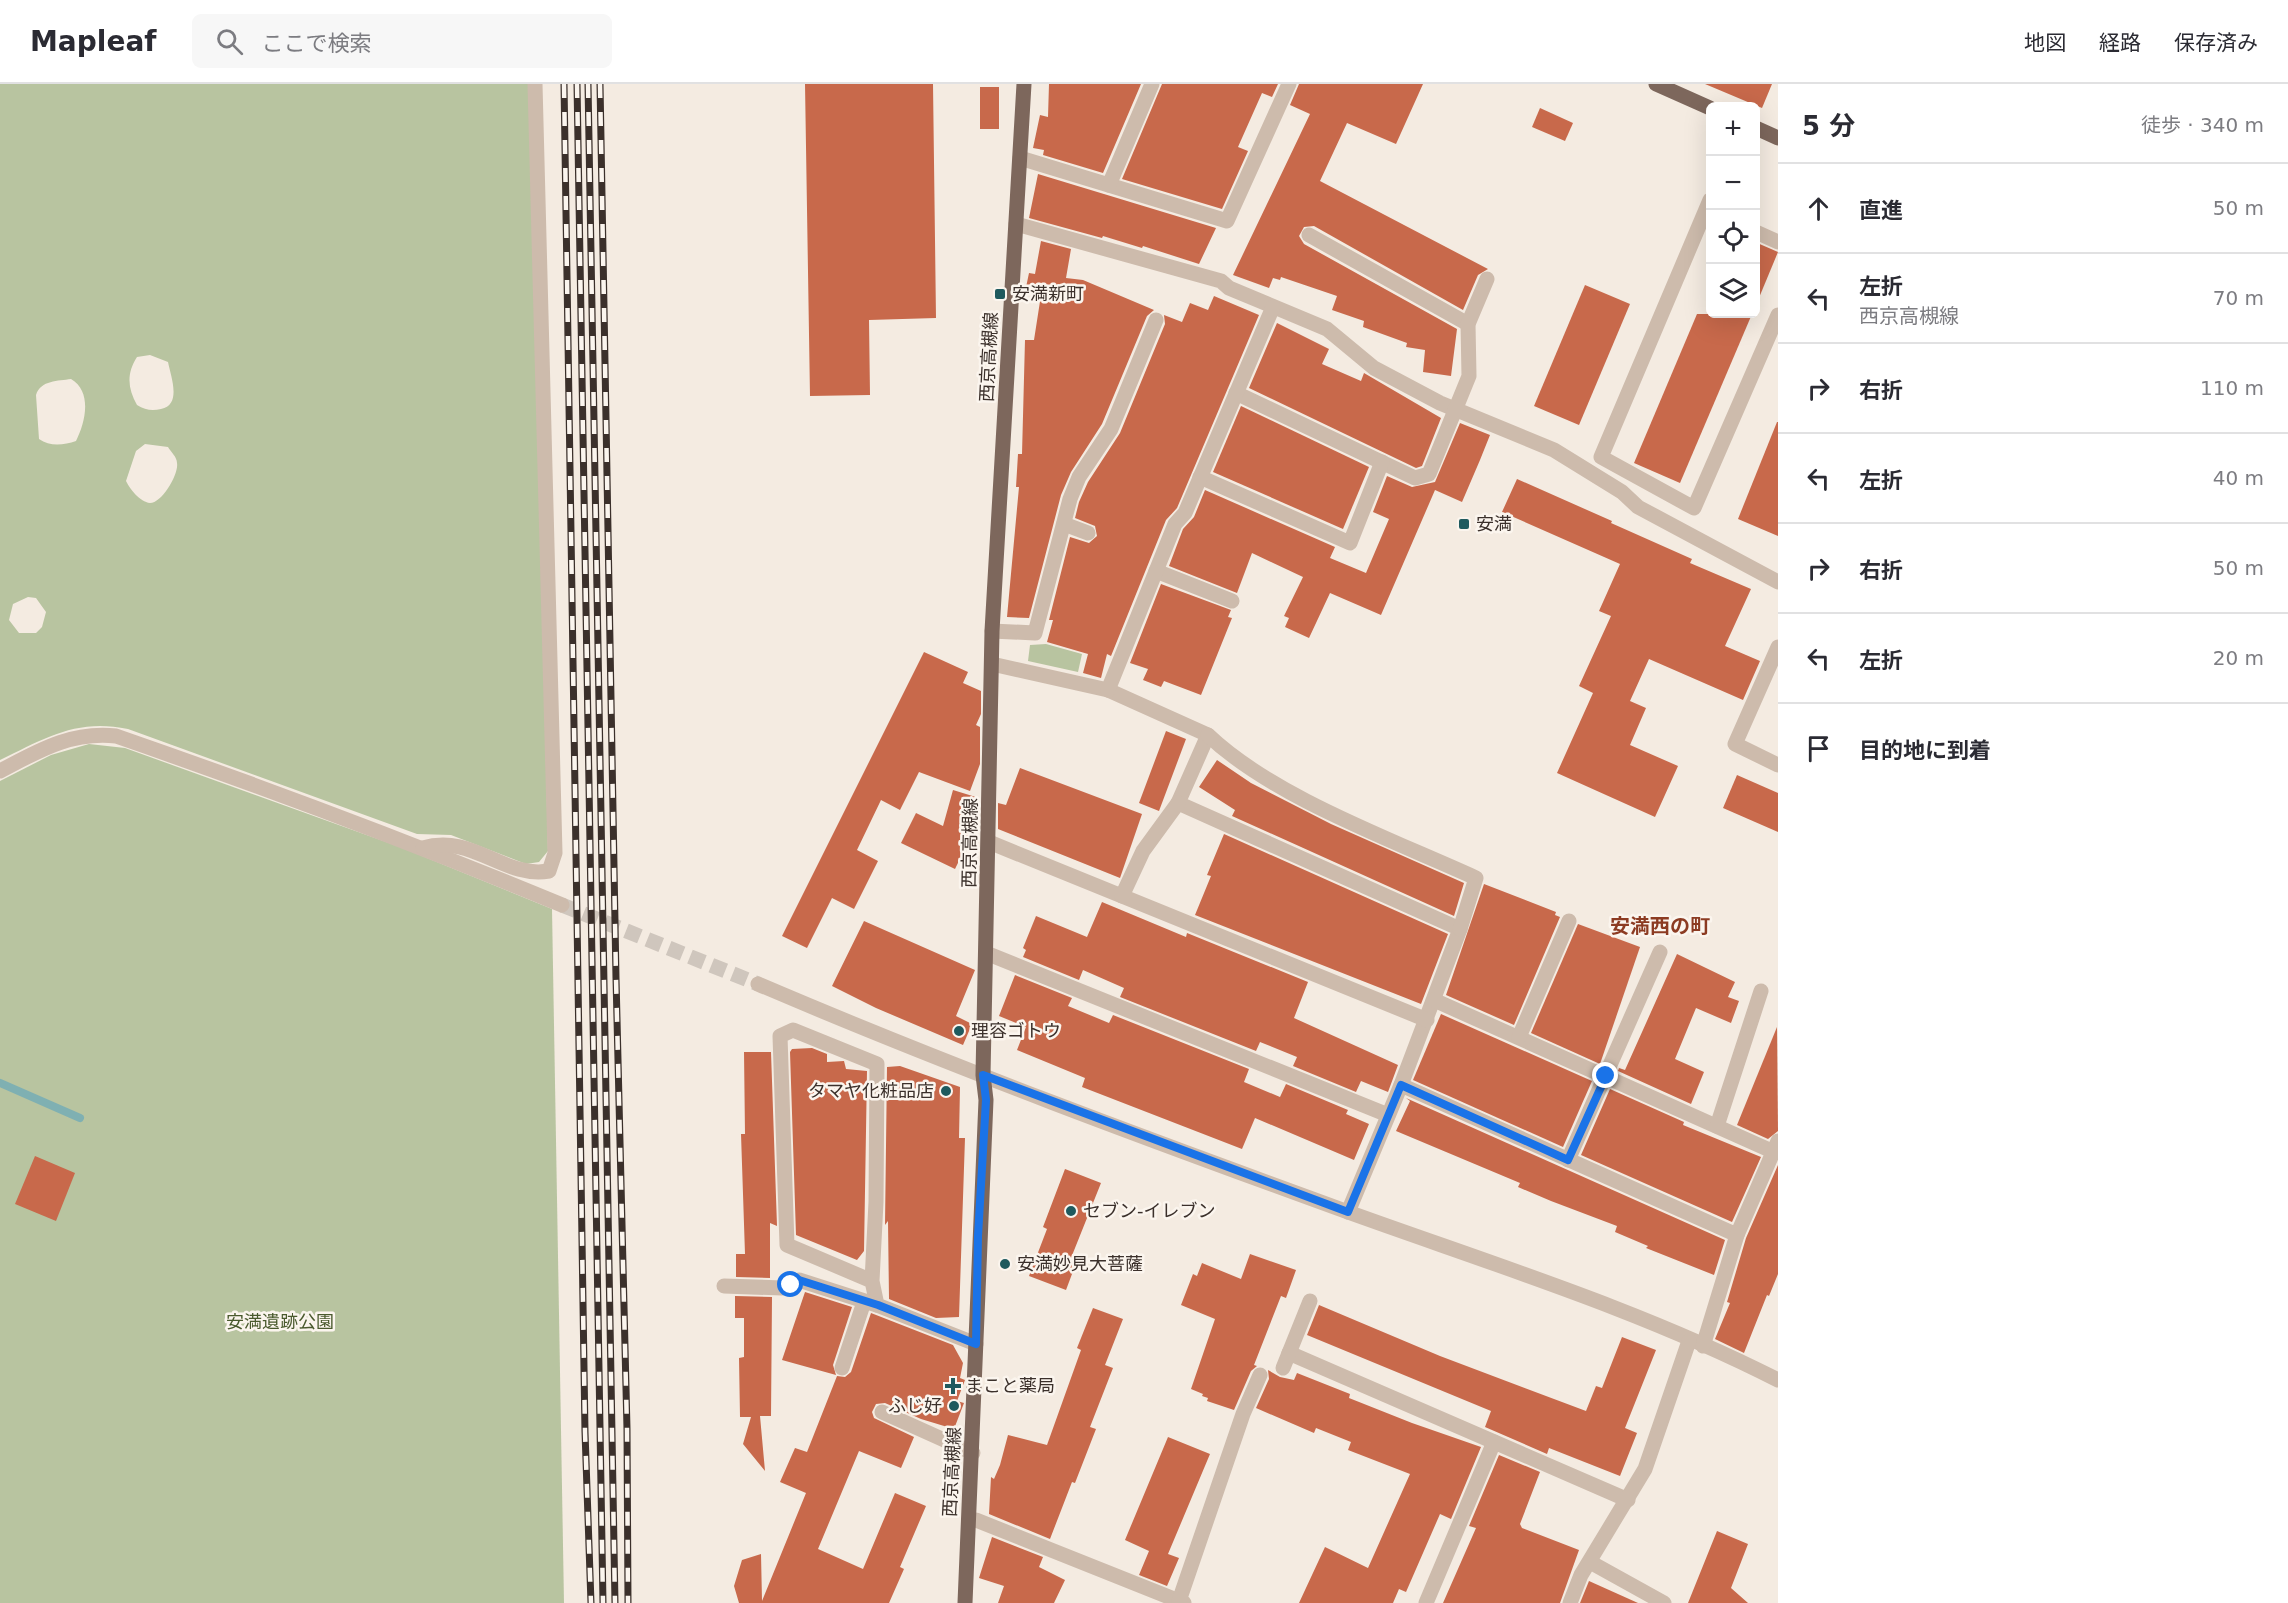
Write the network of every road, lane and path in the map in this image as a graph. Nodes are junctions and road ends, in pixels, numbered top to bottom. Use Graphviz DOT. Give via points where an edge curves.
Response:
graph roads {
  1 [pos="535,84"];
  2 [pos="1024,84"];
  3 [pos="1152,84"];
  4 [pos="1289,84"];
  5 [pos="1656,84"];
  6 [pos="1706,106"];
  7 [pos="1760,130"];
  8 [pos="1778,138"];
  9 [pos="1020,158"];
  10 [pos="1109,185"];
  11 [pos="1708,210"];
  12 [pos="1016,224"];
  13 [pos="1760,234"];
  14 [pos="1309,235"];
  15 [pos="1778,242"];
  16 [pos="1487,279"];
  17 [pos="1273,307"];
  18 [pos="1778,315"];
  19 [pos="1156,320"];
  20 [pos="1468,324"];
  21 [pos="1236,393"];
  22 [pos="1455,410"];
  23 [pos="1382,462"];
  24 [pos="1200,477"];
  25 [pos="1064,524"];
  26 [pos="1088,533"];
  27 [pos="1156,571"];
  28 [pos="1778,582"];
  29 [pos="1232,601"];
  30 [pos="992,631"];
  31 [pos="1778,647"];
  32 [pos="992,664"];
  33 [pos="1108,690"];
  34 [pos="1208,735"];
  35 [pos="1778,765"];
  36 [pos="0,771"];
  37 [pos="1178,803"];
  38 [pos="990,842"];
  39 [pos="423,848"];
  40 [pos="1122,896"];
  41 [pos="562,905"];
  42 [pos="1569,921"];
  43 [pos="1460,929"];
  44 [pos="1660,952"];
  45 [pos="986,953"];
  46 [pos="758,984"];
  47 [pos="1761,992"];
  48 [pos="1434,1000"];
  49 [pos="1427,1020"];
  50 [pos="1519,1037"];
  51 [pos="983,1075"];
  52 [pos="1606,1076"];
  53 [pos="1401,1085"];
  54 [pos="1388,1115"];
  55 [pos="1717,1126"];
  56 [pos="1776,1147"];
  57 [pos="1568,1160"];
  58 [pos="1348,1212"];
  59 [pos="1737,1235"];
  60 [pos="872,1281"];
  61 [pos="724,1286"];
  62 [pos="1310,1301"];
  63 [pos="871,1303"];
  64 [pos="1696,1343"];
  65 [pos="976,1344"];
  66 [pos="842,1368"];
  67 [pos="1260,1376"];
  68 [pos="1778,1380"];
  69 [pos="882,1412"];
  70 [pos="1494,1442"];
  71 [pos="973,1453"];
  72 [pos="1628,1500"];
  73 [pos="976,1520"];
  74 [pos="1590,1562"];
  75 [pos="1182,1602"];
  76 [pos="965,1603"];
  77 [pos="1426,1603"];
  78 [pos="1570,1603"];
  79 [pos="1664,1603"];
  1 -- 39 [label="street" via="555,853 549,871 532,874 463,845 438,843"];
  2 -- 9 [label="main road, 西京高槻線"];
  3 -- 10 [label="street"];
  4 -- 10 [label="street" via="1227,221"];
  5 -- 6 [label="main road"];
  7 -- 8 [label="main road"];
  9 -- 10 [label="street"];
  9 -- 12 [label="main road, 西京高槻線"];
  11 -- 18 [label="street" via="1600,457 1694,508"];
  12 -- 17 [label="street" via="1221,281"];
  12 -- 30 [label="main road, 西京高槻線"];
  13 -- 15 [label="street"];
  14 -- 20 [label="street"];
  16 -- 20 [label="street"];
  17 -- 21 [label="street"];
  17 -- 22 [label="street" via="1327,329 1374,368"];
  19 -- 25 [label="street" via="1111,429 1079,477"];
  20 -- 22 [label="street" via="1469,376"];
  21 -- 23 [label="street"];
  21 -- 24 [label="street"];
  22 -- 23 [label="street" via="1429,474 1415,478"];
  22 -- 28 [label="street" via="1554,450 1622,492 1638,507"];
  23 -- 24 [label="street" via="1350,543"];
  24 -- 27 [label="street"];
  25 -- 26 [label="street"];
  25 -- 30 [label="street" via="1035,633"];
  27 -- 29 [label="street"];
  27 -- 33 [label="street"];
  30 -- 32 [label="main road, 西京高槻線"];
  31 -- 35 [label="street" via="1735,744"];
  32 -- 33 [label="street"];
  32 -- 38 [label="main road, 西京高槻線"];
  33 -- 34 [label="street"];
  34 -- 37 [label="street"];
  34 -- 43 [label="street" via="1253,770 1320,806 1476,878"];
  36 -- 39 [label="street" via="74,737 116,736"];
  37 -- 40 [label="street" via="1143,850"];
  37 -- 43 [label="street"];
  38 -- 40 [label="street"];
  38 -- 45 [label="main road, 西京高槻線"];
  39 -- 41 [label="street"];
  40 -- 49 [label="street"];
  42 -- 50 [label="street"];
  43 -- 48 [label="street"];
  44 -- 52 [label="street"];
  45 -- 51 [label="main road, 西京高槻線"];
  45 -- 54 [label="street"];
  46 -- 51 [label="street"];
  47 -- 55 [label="street"];
  48 -- 49 [label="street"];
  48 -- 50 [label="street"];
  49 -- 53 [label="street"];
  50 -- 52 [label="street"];
  51 -- 58 [label="street"];
  51 -- 65 [label="main road, 西京高槻線" via="986,1100"];
  52 -- 55 [label="street"];
  52 -- 57 [label="street"];
  53 -- 54 [label="street"];
  53 -- 57 [label="street"];
  54 -- 58 [label="street"];
  55 -- 56 [label="street"];
  56 -- 59 [label="street"];
  57 -- 59 [label="street"];
  58 -- 64 [label="street" via="1623,1311"];
  59 -- 64 [label="street"];
  60 -- 60 [label="street" via="877,1064 793,1029 780,1036 787,1245"];
  60 -- 63 [label="street"];
  61 -- 63 [label="street" via="783,1288 799,1280"];
  62 -- 70 [label="street" via="1286,1360"];
  63 -- 65 [label="street"];
  63 -- 66 [label="street"];
  64 -- 68 [label="street"];
  64 -- 72 [label="street" via="1645,1469"];
  65 -- 71 [label="main road, 西京高槻線"];
  67 -- 75 [label="street" via="1243,1414"];
  69 -- 71 [label="street"];
  70 -- 72 [label="street"];
  70 -- 77 [label="street"];
  71 -- 76 [label="main road, 西京高槻線"];
  72 -- 74 [label="street"];
  73 -- 75 [label="street"];
  74 -- 78 [label="street"];
  74 -- 79 [label="street"];
}
